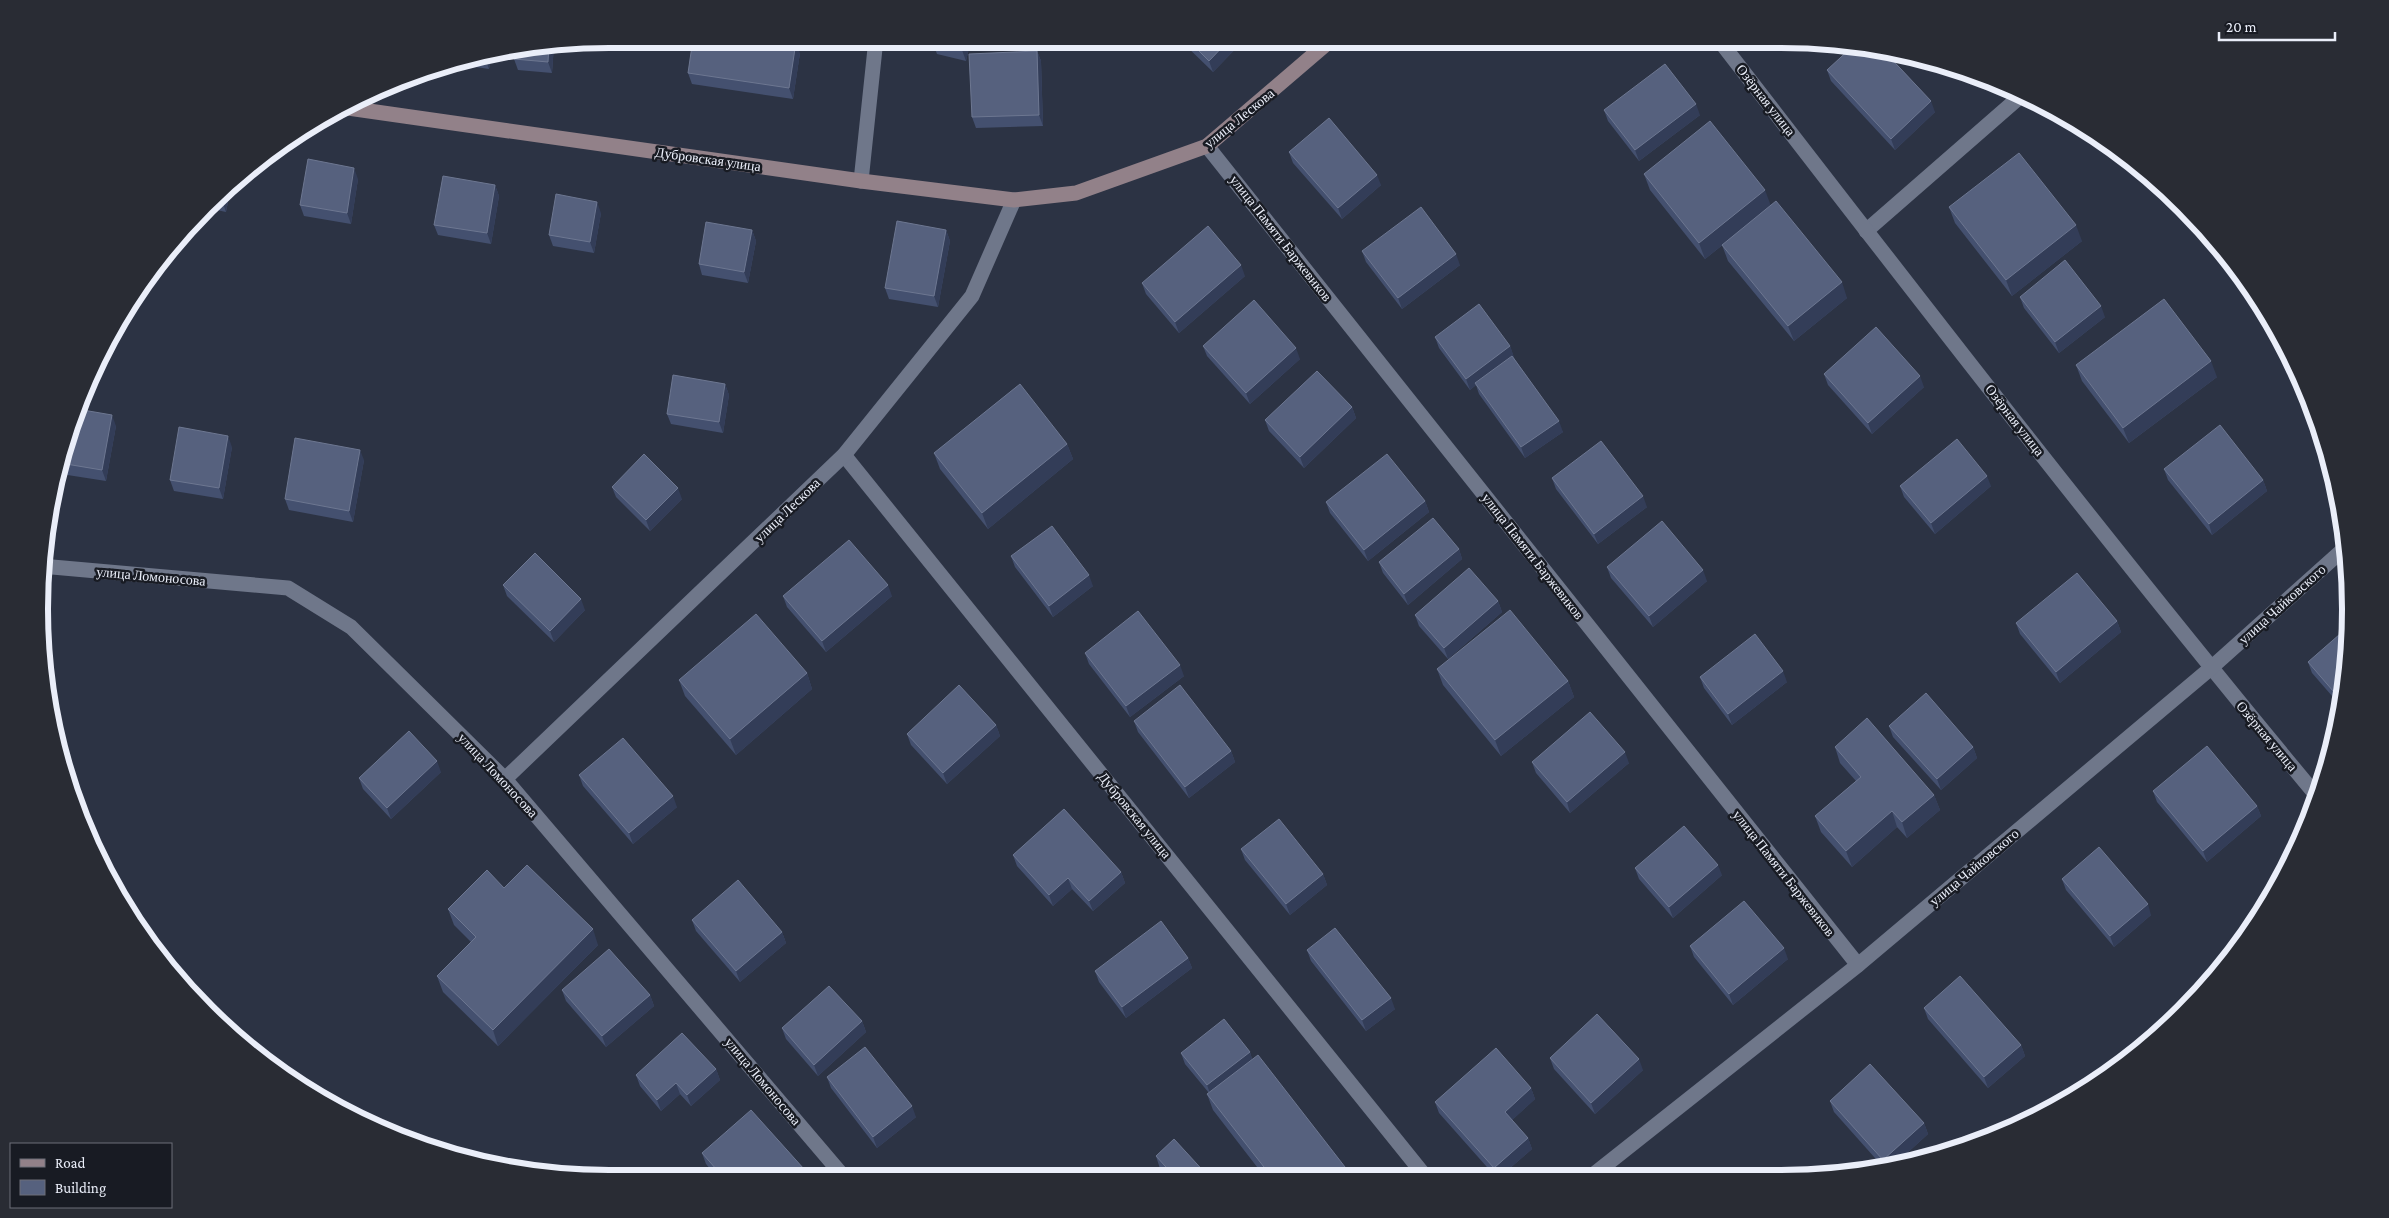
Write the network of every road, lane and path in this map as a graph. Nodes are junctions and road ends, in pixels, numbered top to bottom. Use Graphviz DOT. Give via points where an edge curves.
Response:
graph roads {
  1 [pos="875,47"];
  2 [pos="1324,47"];
  3 [pos="1724,47"];
  4 [pos="2016,100"];
  5 [pos="354,109"];
  6 [pos="1207,146"];
  7 [pos="861,181"];
  8 [pos="1076,193"];
  9 [pos="1014,200"];
  10 [pos="1866,231"];
  11 [pos="844,455"];
  12 [pos="2338,554"];
  13 [pos="49,567"];
  14 [pos="2211,668"];
  15 [pos="505,779"];
  16 [pos="2312,790"];
  17 [pos="1858,965"];
  18 [pos="838,1170"];
  19 [pos="1420,1170"];
  20 [pos="1599,1170"];
  1 -- 7 [label="street"];
  2 -- 6 [label="street, улица Лескова"];
  3 -- 10 [label="street, Озёрная улица"];
  4 -- 10 [label="street"];
  5 -- 7 [label="street, Дубровская улица"];
  6 -- 8 [label="street, улица Лескова"];
  6 -- 17 [label="street, улица Памяти Баржевиков"];
  7 -- 9 [label="street, Дубровская улица"];
  8 -- 9 [label="street, Дубровская улица"];
  9 -- 11 [label="street, улица Лескова" via="972,296"];
  10 -- 14 [label="street, Озёрная улица"];
  11 -- 15 [label="street, улица Лескова"];
  11 -- 19 [label="street, Дубровская улица"];
  12 -- 14 [label="street, улица Чайковского"];
  13 -- 15 [label="street, улица Ломоносова" via="288,588 351,627"];
  14 -- 16 [label="street, Озёрная улица"];
  14 -- 17 [label="street, улица Чайковского"];
  15 -- 18 [label="street, улица Ломоносова"];
  17 -- 20 [label="street, улица Чайковского"];
}
